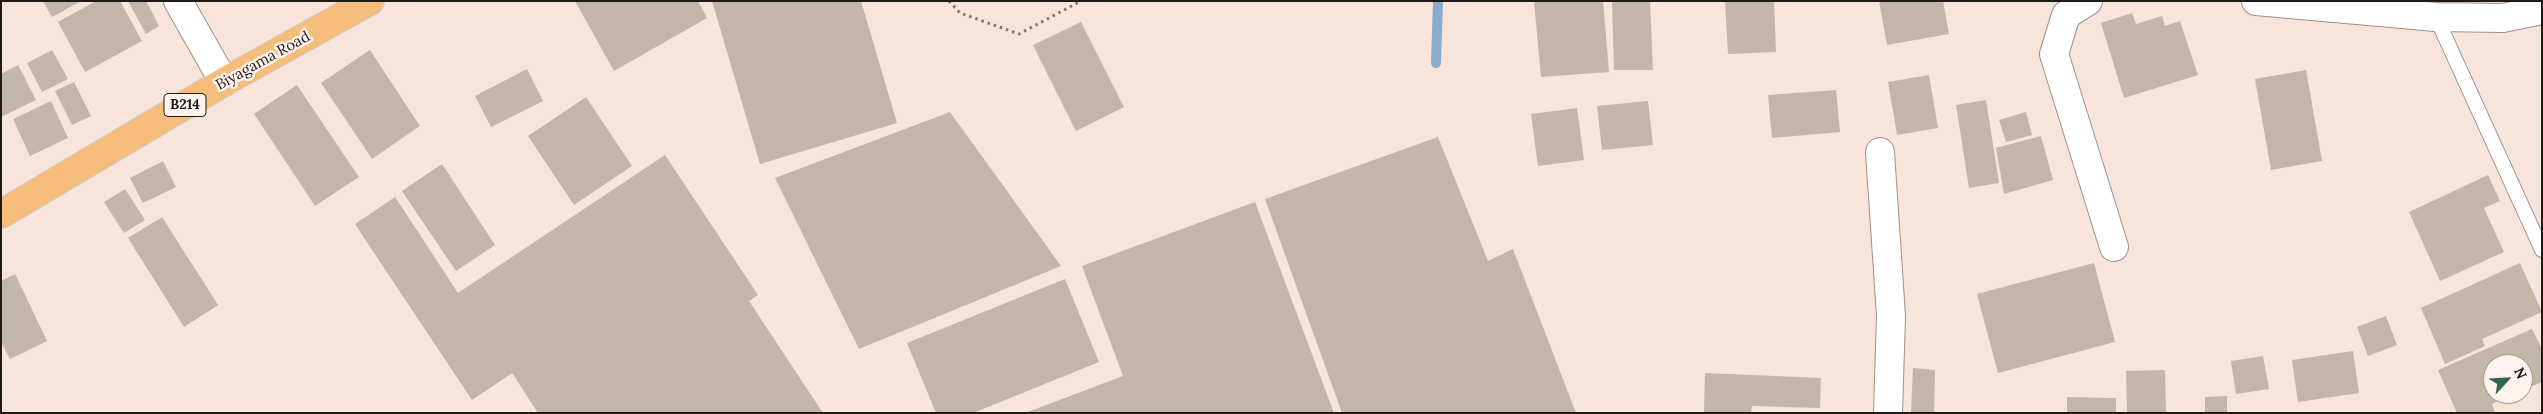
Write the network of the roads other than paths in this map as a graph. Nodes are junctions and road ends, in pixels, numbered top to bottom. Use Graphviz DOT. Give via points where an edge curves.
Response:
graph roads {
  1 [pos="178,1"];
  2 [pos="370,1"];
  3 [pos="2088,1"];
  4 [pos="2256,1"];
  5 [pos="2542,10"];
  6 [pos="2436,17"];
  7 [pos="224,82"];
  8 [pos="1880,152"];
  9 [pos="1,214"];
  10 [pos="2114,247"];
  11 [pos="2542,250"];
  12 [pos="1888,413"];
  1 -- 7 [label="street"];
  2 -- 7 [label="main road, Biyagama Road / B214"];
  3 -- 10 [label="street" via="2066,15 2054,54"];
  4 -- 6 [label="street"];
  5 -- 6 [label="street" via="2503,18"];
  6 -- 11 [label="lane"];
  7 -- 9 [label="main road, Biyagama Road / B214"];
  8 -- 12 [label="street" via="1891,316"];
}
